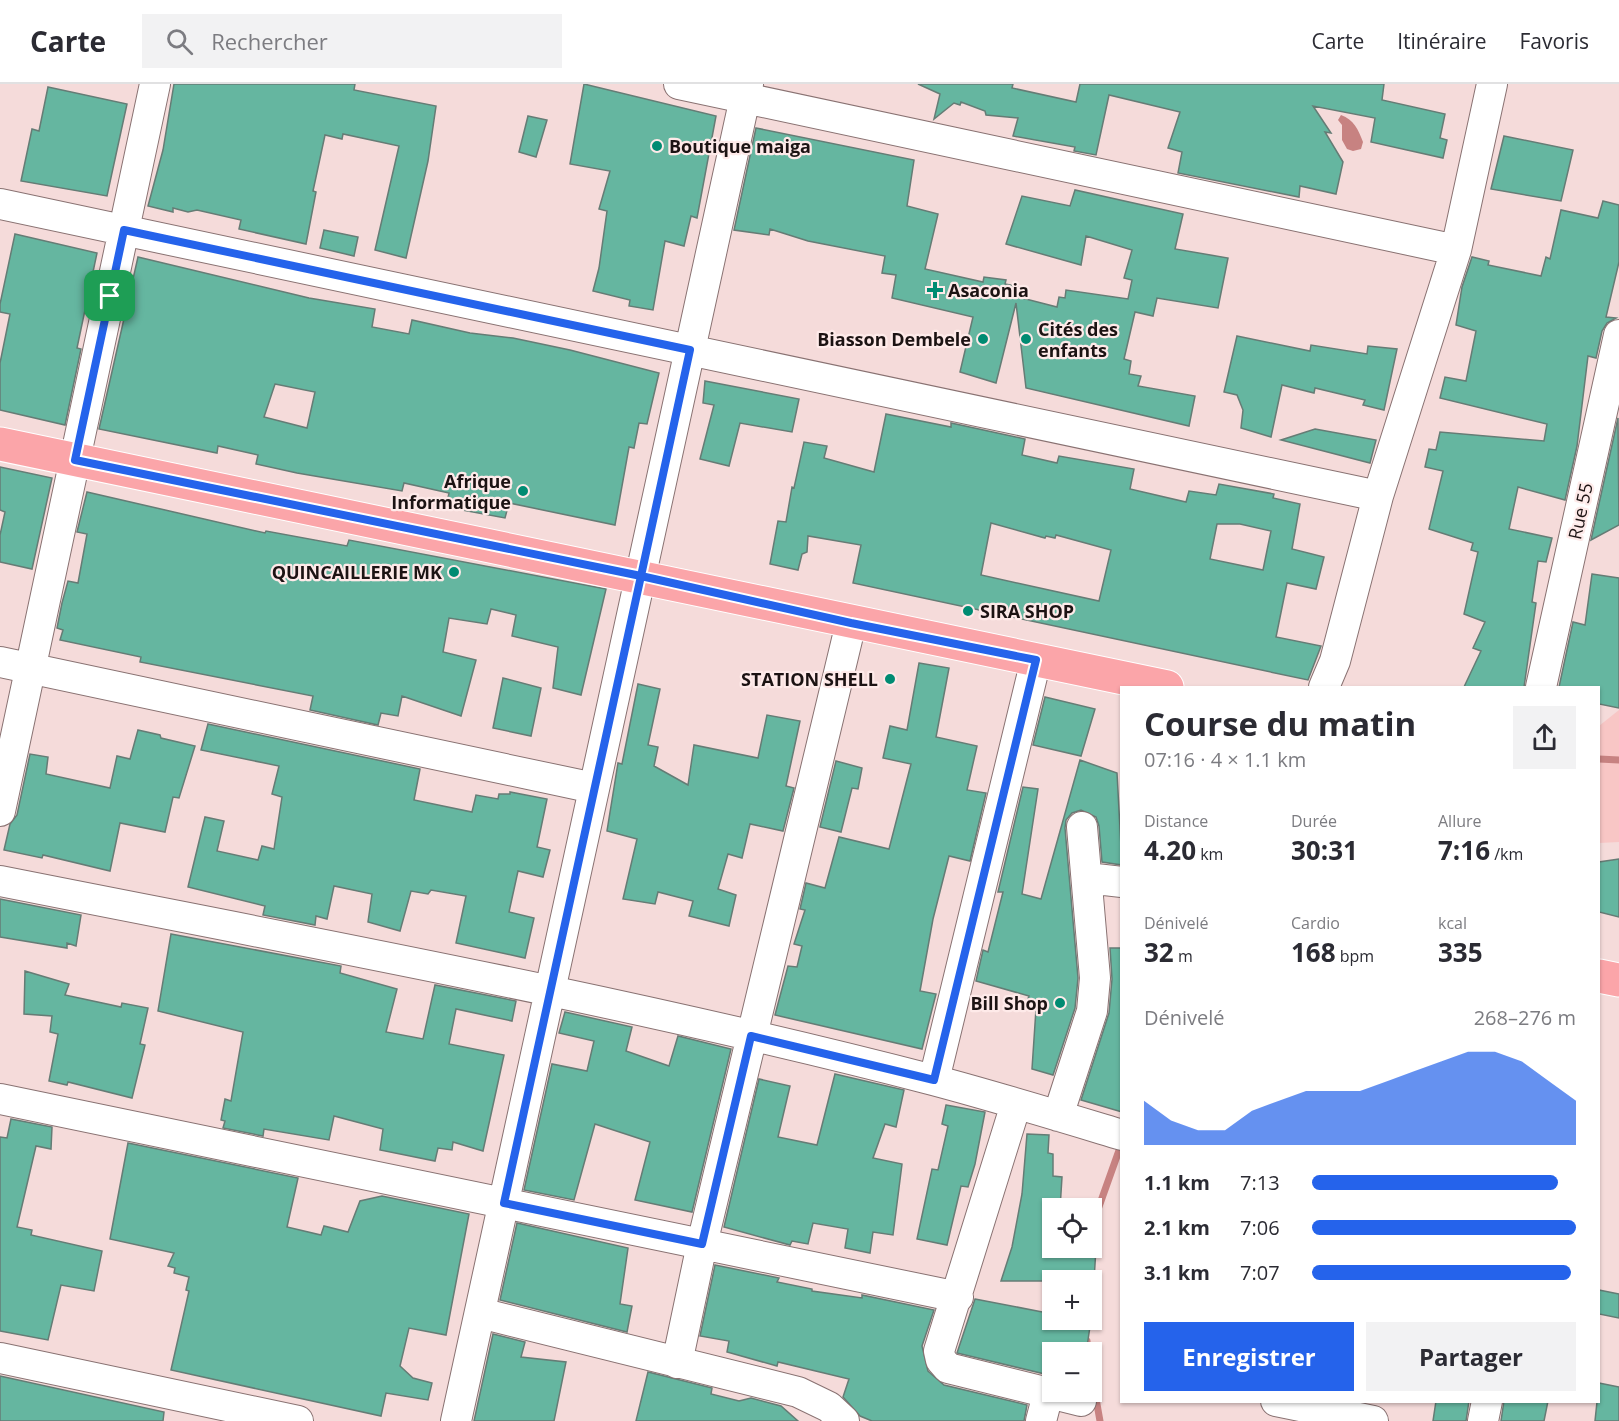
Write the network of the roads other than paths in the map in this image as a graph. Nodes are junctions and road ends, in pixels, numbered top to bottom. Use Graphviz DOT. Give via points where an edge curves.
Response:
graph roads {
  1 [pos="155,84"];
  2 [pos="679,84"];
  3 [pos="1492,84"];
  4 [pos="747,91"];
  5 [pos="0,204"];
  6 [pos="124,230"];
  7 [pos="1456,250"];
  8 [pos="1619,335"];
  9 [pos="690,350"];
  10 [pos="0,444"];
  11 [pos="75,460"];
  12 [pos="1378,496"];
  13 [pos="641,576"];
  14 [pos="851,623"];
  15 [pos="1036,660"];
  16 [pos="0,662"];
  17 [pos="30,669"];
  18 [pos="1162,686"];
  19 [pos="1324,686"];
  20 [pos="1541,686"];
  21 [pos="594,788"];
  22 [pos="0,811"];
  23 [pos="1082,827"];
  24 [pos="1087,878"];
  25 [pos="0,881"];
  26 [pos="1120,882"];
  27 [pos="1600,976"];
  28 [pos="1619,980"];
  29 [pos="550,991"];
  30 [pos="751,1036"];
  31 [pos="934,1080"];
  32 [pos="0,1099"];
  33 [pos="1016,1104"];
  34 [pos="1058,1116"];
  35 [pos="1120,1134"];
  36 [pos="504,1203"];
  37 [pos="702,1244"];
  38 [pos="958,1297"];
  39 [pos="480,1313"];
  40 [pos="0,1358"];
  41 [pos="677,1363"];
  42 [pos="1075,1402"];
  43 [pos="1286,1403"];
  44 [pos="1487,1403"];
  45 [pos="1044,1407"];
  46 [pos="298,1421"];
  47 [pos="456,1421"];
  48 [pos="844,1421"];
  49 [pos="1373,1421"];
  50 [pos="1483,1421"];
  1 -- 6 [label="street"];
  2 -- 4 [label="street"];
  3 -- 7 [label="street"];
  4 -- 7 [label="street"];
  4 -- 9 [label="street"];
  5 -- 6 [label="street"];
  6 -- 9 [label="street"];
  6 -- 11 [label="street"];
  7 -- 12 [label="street"];
  8 -- 20 [label="street, Rue 55"];
  9 -- 12 [label="street"];
  9 -- 13 [label="street"];
  10 -- 11 [label="main road"];
  11 -- 13 [label="main road"];
  11 -- 17 [label="street"];
  12 -- 19 [label="street" via="1335,661"];
  13 -- 14 [label="main road"];
  13 -- 21 [label="street"];
  14 -- 15 [label="main road"];
  14 -- 30 [label="street"];
  15 -- 18 [label="main road"];
  15 -- 31 [label="street"];
  16 -- 17 [label="street"];
  17 -- 21 [label="street"];
  17 -- 22 [label="street"];
  21 -- 29 [label="street"];
  23 -- 24 [label="street"];
  24 -- 26 [label="street"];
  24 -- 34 [label="street" via="1095,978 1092,1011"];
  25 -- 29 [label="street"];
  27 -- 28 [label="main road"];
  29 -- 30 [label="street"];
  29 -- 36 [label="street"];
  30 -- 31 [label="street"];
  30 -- 37 [label="street"];
  31 -- 33 [label="street"];
  32 -- 36 [label="street"];
  33 -- 34 [label="street"];
  33 -- 38 [label="street"];
  34 -- 35 [label="street"];
  36 -- 37 [label="street"];
  36 -- 39 [label="street"];
  37 -- 38 [label="street"];
  37 -- 41 [label="street"];
  38 -- 45 [label="street" via="939,1351 940,1360 948,1368"];
  39 -- 41 [label="street"];
  39 -- 47 [label="street"];
  40 -- 46 [label="street"];
  41 -- 48 [label="street" via="798,1392 829,1407"];
  42 -- 45 [label="street"];
  43 -- 49 [label="street"];
  44 -- 50 [label="street"];
}
